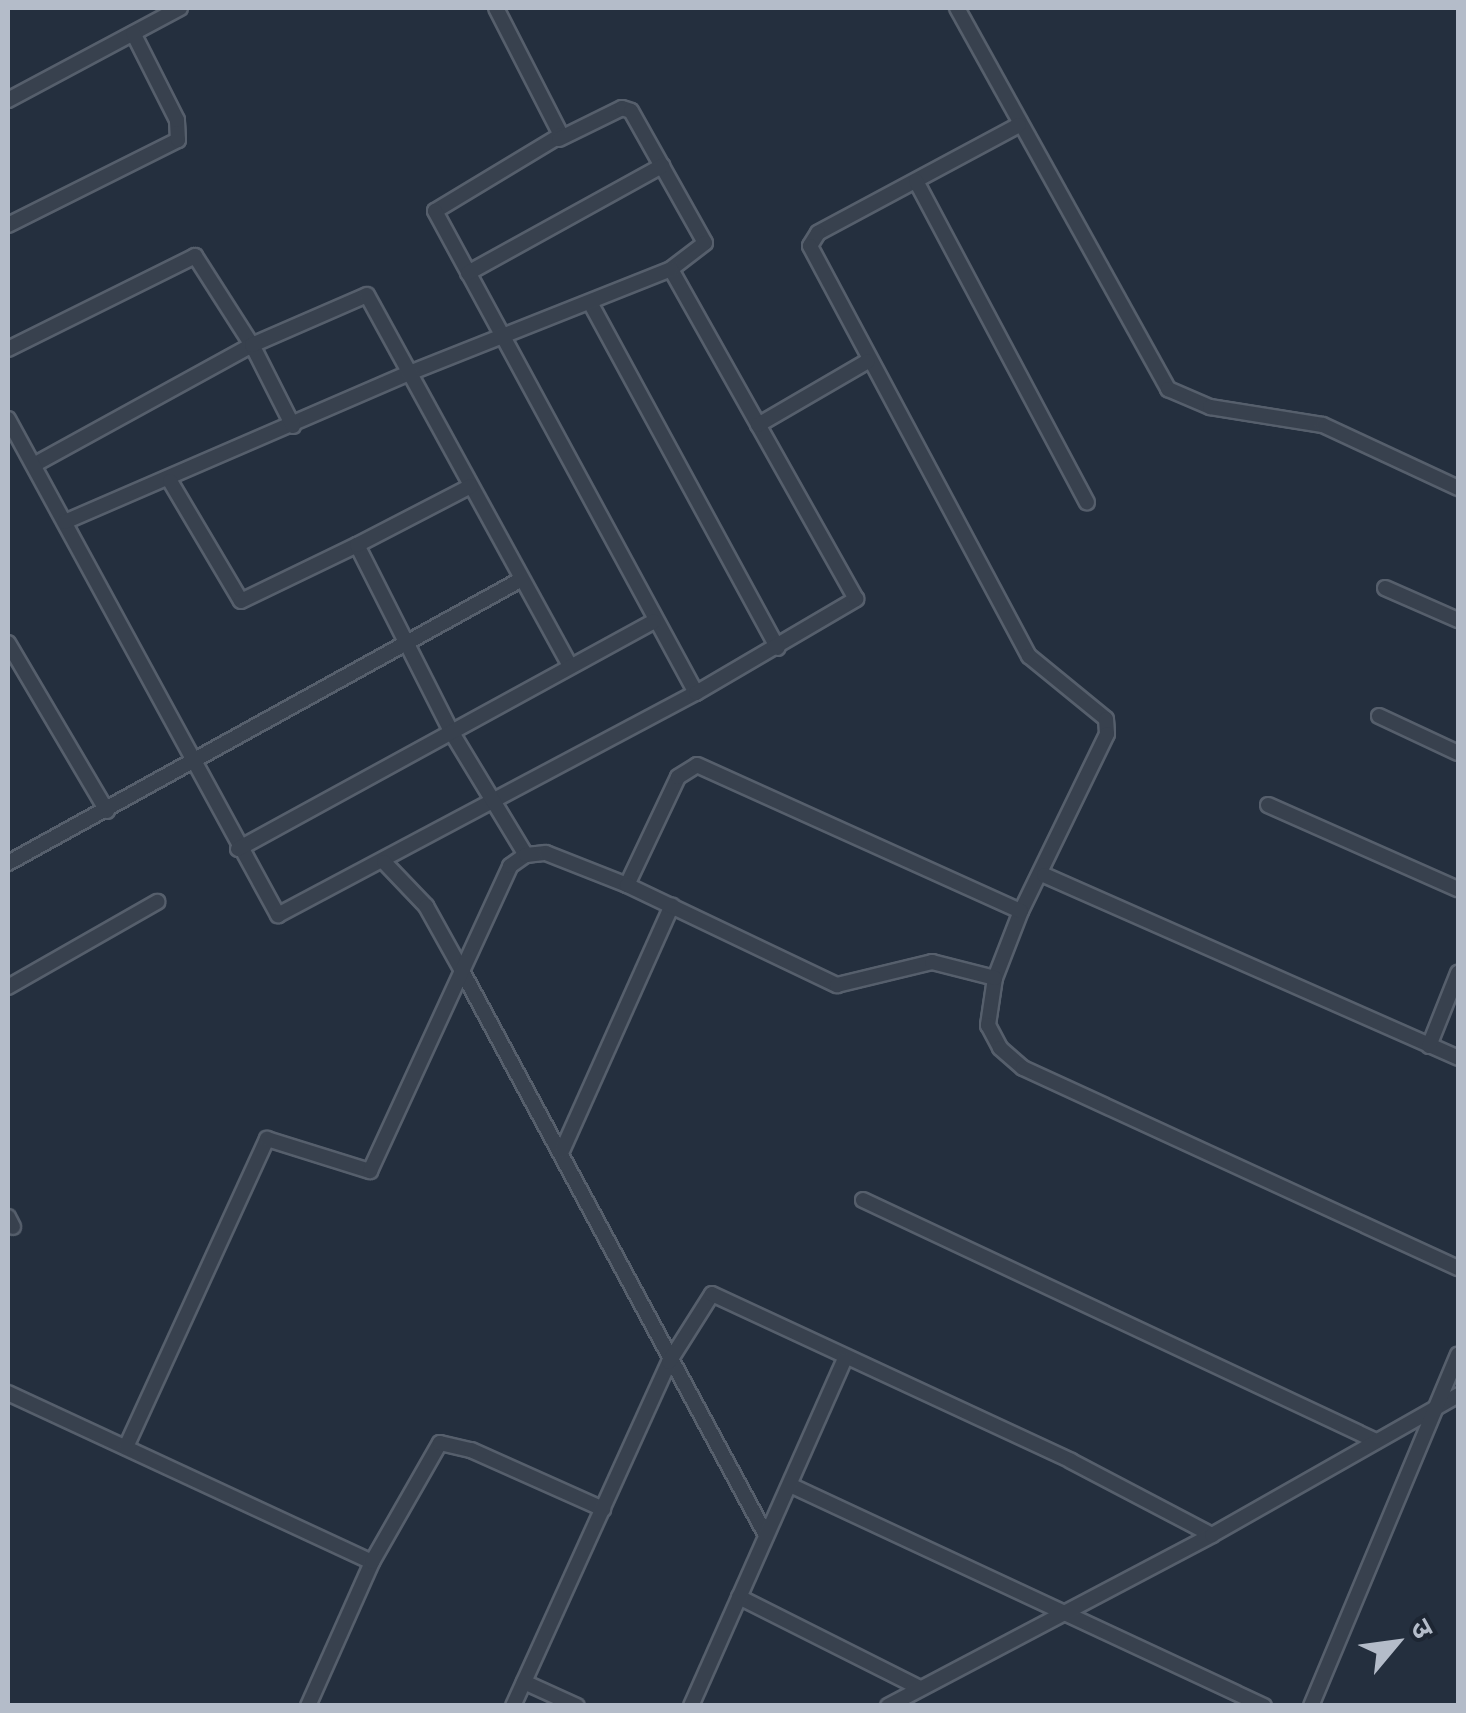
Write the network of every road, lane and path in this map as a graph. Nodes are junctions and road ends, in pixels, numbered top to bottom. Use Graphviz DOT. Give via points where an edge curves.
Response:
graph roads {
  1 [pos="180,8"];
  2 [pos="496,8"];
  3 [pos="957,8"];
  4 [pos="134,33"];
  5 [pos="8,100"];
  6 [pos="1019,126"];
  7 [pos="559,139"];
  8 [pos="662,166"];
  9 [pos="916,181"];
  10 [pos="8,224"];
  11 [pos="670,270"];
  12 [pos="468,273"];
  13 [pos="592,306"];
  14 [pos="504,340"];
  15 [pos="252,344"];
  16 [pos="8,349"];
  17 [pos="868,361"];
  18 [pos="409,373"];
  19 [pos="8,420"];
  20 [pos="758,424"];
  21 [pos="294,426"];
  22 [pos="34,466"];
  23 [pos="1458,469"];
  24 [pos="170,482"];
  25 [pos="471,486"];
  26 [pos="1455,486"];
  27 [pos="1088,502"];
  28 [pos="65,522"];
  29 [pos="357,546"];
  30 [pos="522,579"];
  31 [pos="1385,588"];
  32 [pos="1458,620"];
  33 [pos="654,621"];
  34 [pos="8,643"];
  35 [pos="405,643"];
  36 [pos="778,648"];
  37 [pos="570,666"];
  38 [pos="696,693"];
  39 [pos="1379,716"];
  40 [pos="452,733"];
  41 [pos="1458,753"];
  42 [pos="194,760"];
  43 [pos="492,799"];
  44 [pos="1268,805"];
  45 [pos="107,810"];
  46 [pos="238,849"];
  47 [pos="526,855"];
  48 [pos="384,862"];
  49 [pos="8,864"];
  50 [pos="1044,874"];
  51 [pos="627,886"];
  52 [pos="1458,889"];
  53 [pos="157,902"];
  54 [pos="672,906"];
  55 [pos="1021,911"];
  56 [pos="462,971"];
  57 [pos="1458,974"];
  58 [pos="995,978"];
  59 [pos="8,986"];
  60 [pos="1428,1046"];
  61 [pos="1458,1058"];
  62 [pos="562,1151"];
  63 [pos="863,1200"];
  64 [pos="1458,1268"];
  65 [pos="1458,1355"];
  66 [pos="844,1360"];
  67 [pos="669,1362"];
  68 [pos="8,1393"];
  69 [pos="1458,1395"];
  70 [pos="1443,1405"];
  71 [pos="1376,1442"];
  72 [pos="126,1447"];
  73 [pos="790,1485"];
  74 [pos="603,1509"];
  75 [pos="766,1535"];
  76 [pos="1212,1535"];
  77 [pos="372,1562"];
  78 [pos="739,1598"];
  79 [pos="1064,1613"];
  80 [pos="524,1682"];
  81 [pos="920,1688"];
  82 [pos="308,1706"];
  83 [pos="513,1706"];
  84 [pos="576,1706"];
  85 [pos="692,1706"];
  86 [pos="888,1706"];
  87 [pos="1264,1706"];
  88 [pos="1311,1706"];
  1 -- 4 [label="street"];
  2 -- 7 [label="street"];
  3 -- 6 [label="street"];
  4 -- 5 [label="street"];
  4 -- 10 [label="street" via="177,120 178,140"];
  6 -- 9 [label="street"];
  6 -- 26 [label="street" via="1168,389 1210,407 1323,425"];
  7 -- 8 [label="street" via="626,108"];
  7 -- 12 [label="street" via="436,208"];
  8 -- 11 [label="street" via="706,244"];
  8 -- 12 [label="street"];
  9 -- 17 [label="street" via="811,241"];
  9 -- 27 [label="street"];
  11 -- 13 [label="street"];
  11 -- 20 [label="street"];
  12 -- 14 [label="street"];
  13 -- 14 [label="street"];
  13 -- 36 [label="street"];
  14 -- 18 [label="street"];
  14 -- 33 [label="street"];
  15 -- 16 [label="street" via="195,256"];
  15 -- 18 [label="street" via="364,294"];
  15 -- 21 [label="street"];
  15 -- 22 [label="street"];
  17 -- 20 [label="street"];
  17 -- 50 [label="street" via="1029,656 1106,719 1107,734"];
  18 -- 21 [label="street"];
  18 -- 25 [label="street"];
  19 -- 22 [label="street"];
  20 -- 36 [label="street" via="856,598"];
  21 -- 24 [label="street"];
  22 -- 28 [label="street"];
  23 -- 26 [label="street"];
  24 -- 28 [label="street" via="145,484"];
  24 -- 29 [label="street" via="241,601"];
  25 -- 29 [label="street"];
  25 -- 30 [label="street"];
  28 -- 42 [label="street"];
  29 -- 35 [label="street"];
  30 -- 35 [label="street"];
  30 -- 37 [label="street"];
  31 -- 32 [label="street"];
  33 -- 37 [label="street"];
  33 -- 38 [label="street"];
  34 -- 45 [label="street"];
  35 -- 40 [label="street"];
  35 -- 42 [label="street"];
  36 -- 38 [label="street"];
  37 -- 40 [label="street"];
  38 -- 43 [label="street"];
  39 -- 41 [label="street"];
  40 -- 43 [label="street"];
  40 -- 46 [label="street"];
  42 -- 45 [label="street"];
  42 -- 46 [label="street"];
  43 -- 47 [label="street"];
  43 -- 48 [label="street"];
  44 -- 52 [label="street"];
  45 -- 49 [label="street"];
  46 -- 48 [label="street" via="278,915"];
  47 -- 51 [label="street" via="546,852"];
  47 -- 56 [label="street" via="510,866"];
  48 -- 56 [label="street" via="426,906"];
  50 -- 55 [label="street"];
  50 -- 60 [label="street"];
  51 -- 54 [label="street"];
  51 -- 55 [label="street" via="678,777 697,765"];
  53 -- 59 [label="street"];
  54 -- 58 [label="street" via="836,984 926,962"];
  54 -- 62 [label="street"];
  55 -- 58 [label="street"];
  56 -- 62 [label="street"];
  56 -- 72 [label="street" via="370,1171 268,1138"];
  57 -- 60 [label="street"];
  58 -- 64 [label="street" via="988,1024 1000,1048 1023,1068"];
  60 -- 61 [label="street"];
  62 -- 67 [label="street"];
  63 -- 71 [label="street"];
  65 -- 70 [label="street"];
  66 -- 67 [label="street" via="715,1293"];
  66 -- 73 [label="street"];
  66 -- 76 [label="street" via="1071,1461"];
  67 -- 74 [label="street"];
  67 -- 75 [label="street"];
  68 -- 72 [label="street"];
  69 -- 70 [label="street"];
  70 -- 71 [label="street"];
  70 -- 88 [label="street"];
  71 -- 76 [label="street"];
  72 -- 77 [label="street"];
  73 -- 75 [label="street"];
  73 -- 79 [label="street"];
  74 -- 77 [label="street" via="443,1442"];
  74 -- 80 [label="street"];
  75 -- 78 [label="street"];
  76 -- 79 [label="street"];
  77 -- 82 [label="street"];
  78 -- 81 [label="street"];
  78 -- 85 [label="street"];
  79 -- 81 [label="street"];
  79 -- 87 [label="street"];
  80 -- 83 [label="street"];
  80 -- 84 [label="street"];
  81 -- 86 [label="street"];
}
